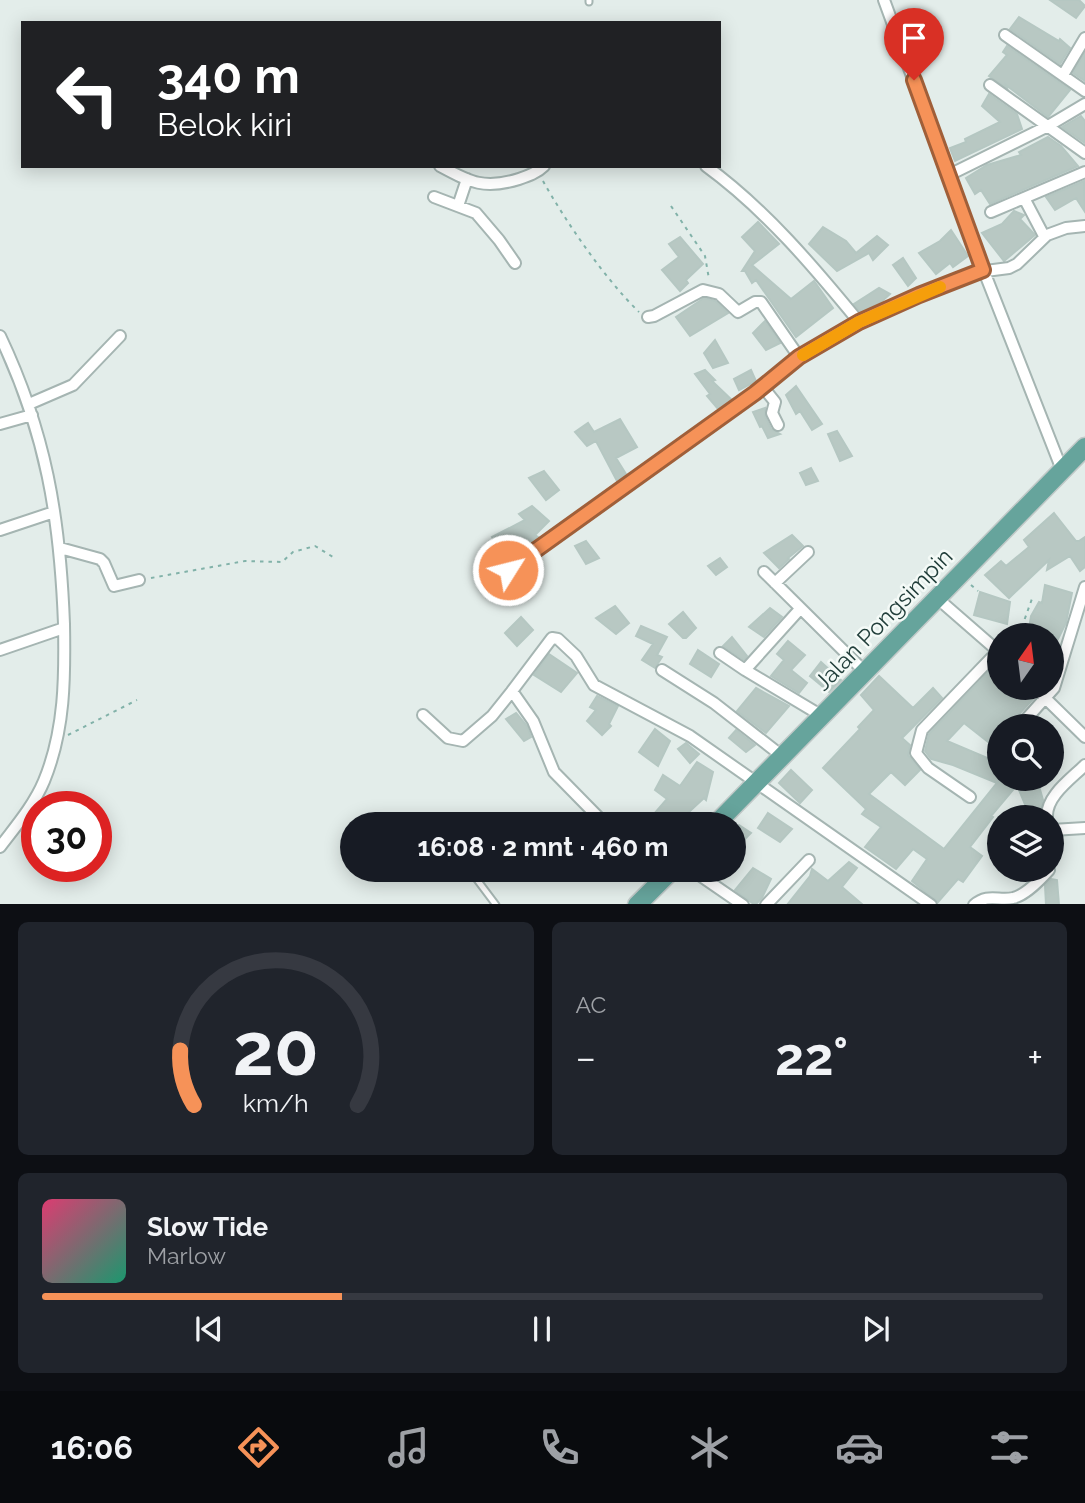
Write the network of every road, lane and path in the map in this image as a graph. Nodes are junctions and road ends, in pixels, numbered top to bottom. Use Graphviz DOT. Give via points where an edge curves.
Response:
graph roads {
  1 [pos="884,0"];
  2 [pos="1005,35"];
  3 [pos="1085,38"];
  4 [pos="1063,75"];
  5 [pos="990,85"];
  6 [pos="1085,91"];
  7 [pos="1085,104"];
  8 [pos="1048,126"];
  9 [pos="1085,153"];
  10 [pos="444,168"];
  11 [pos="708,168"];
  12 [pos="541,169"];
  13 [pos="1085,172"];
  14 [pos="949,175"];
  15 [pos="467,180"];
  16 [pos="434,197"];
  17 [pos="1024,198"];
  18 [pos="458,206"];
  19 [pos="671,206"];
  20 [pos="991,212"];
  21 [pos="1085,226"];
  22 [pos="1045,236"];
  23 [pos="515,263"];
  24 [pos="983,270"];
  25 [pos="710,290"];
  26 [pos="648,317"];
  27 [pos="859,322"];
  28 [pos="0,336"];
  29 [pos="120,337"];
  30 [pos="799,357"];
  31 [pos="763,387"];
  32 [pos="31,410"];
  33 [pos="0,424"];
  34 [pos="778,425"];
  35 [pos="1085,447"];
  36 [pos="1062,470"];
  37 [pos="54,512"];
  38 [pos="0,530"];
  39 [pos="60,548"];
  40 [pos="808,552"];
  41 [pos="333,556"];
  42 [pos="508,570"];
  43 [pos="764,572"];
  44 [pos="139,580"];
  45 [pos="775,583"];
  46 [pos="1085,587"];
  47 [pos="1033,596"];
  48 [pos="937,598"];
  49 [pos="1082,604"];
  50 [pos="800,610"];
  51 [pos="1023,623"];
  52 [pos="64,628"];
  53 [pos="987,642"];
  54 [pos="0,650"];
  55 [pos="720,653"];
  56 [pos="1064,657"];
  57 [pos="987,663"];
  58 [pos="662,670"];
  59 [pos="745,670"];
  60 [pos="865,672"];
  61 [pos="512,691"];
  62 [pos="137,700"];
  63 [pos="1044,700"];
  64 [pos="1048,700"];
  65 [pos="1031,714"];
  66 [pos="423,715"];
  67 [pos="822,716"];
  68 [pos="1085,737"];
  69 [pos="57,740"];
  70 [pos="782,757"];
  71 [pos="1085,765"];
  72 [pos="756,784"];
  73 [pos="970,797"];
  74 [pos="1049,805"];
  75 [pos="593,812"];
  76 [pos="728,812"];
  77 [pos="1085,828"];
  78 [pos="1064,829"];
  79 [pos="0,847"];
  80 [pos="808,860"];
  81 [pos="479,882"];
  82 [pos="657,882"];
  83 [pos="709,882"];
  84 [pos="1036,882"];
  85 [pos="495,904"];
  86 [pos="638,904"];
  87 [pos="742,904"];
  88 [pos="767,904"];
  89 [pos="930,904"];
  90 [pos="976,904"];
  1 -- 14 [label="street"];
  2 -- 4 [label="street"];
  3 -- 4 [label="street"];
  4 -- 6 [label="street"];
  5 -- 8 [label="street"];
  7 -- 8 [label="street"];
  8 -- 9 [label="street"];
  8 -- 14 [label="street"];
  10 -- 15 [label="street"];
  11 -- 27 [label="street" via="764,215"];
  12 -- 15 [label="street" via="494,185"];
  12 -- 26 [label="path" via="558,208 613,283"];
  13 -- 17 [label="street"];
  14 -- 24 [label="street"];
  15 -- 18 [label="street"];
  16 -- 18 [label="street"];
  17 -- 20 [label="street"];
  17 -- 22 [label="street"];
  18 -- 23 [label="street" via="475,213"];
  19 -- 25 [label="path" via="707,260"];
  21 -- 22 [label="street"];
  22 -- 24 [label="street" via="1017,264"];
  24 -- 27 [label="street"];
  24 -- 36 [label="street"];
  25 -- 26 [label="street"];
  25 -- 30 [label="street" via="738,312 761,302"];
  27 -- 30 [label="street"];
  28 -- 32 [label="street"];
  29 -- 32 [label="street" via="73,385"];
  30 -- 31 [label="street"];
  31 -- 34 [label="street" via="775,402 772,413"];
  31 -- 42 [label="street"];
  32 -- 33 [label="street"];
  32 -- 37 [label="street"];
  35 -- 36 [label="main road, Jalan Pongsimpin"];
  36 -- 48 [label="main road, Jalan Pongsimpin"];
  37 -- 38 [label="street"];
  37 -- 39 [label="street"];
  39 -- 44 [label="street" via="100,559 114,586"];
  39 -- 52 [label="street"];
  40 -- 45 [label="street"];
  41 -- 44 [label="path" via="315,546 293,552 282,562 245,561"];
  43 -- 45 [label="street"];
  45 -- 50 [label="street"];
  46 -- 49 [label="street"];
  47 -- 51 [label="path"];
  48 -- 53 [label="street"];
  48 -- 60 [label="main road, Jalan Pongsimpin"];
  49 -- 56 [label="street"];
  50 -- 59 [label="street"];
  50 -- 60 [label="street"];
  52 -- 54 [label="street"];
  52 -- 69 [label="street" via="65,682"];
  55 -- 59 [label="street"];
  57 -- 73 [label="street" via="919,736 918,757"];
  58 -- 70 [label="street" via="714,703"];
  59 -- 67 [label="street"];
  60 -- 67 [label="main road, Jalan Pongsimpin"];
  61 -- 66 [label="street" via="463,741 448,738"];
  61 -- 72 [label="street" via="547,642 558,639 576,656 594,685 686,733"];
  61 -- 75 [label="street" via="533,721 554,772"];
  62 -- 69 [label="path"];
  63 -- 65 [label="street"];
  64 -- 68 [label="street"];
  67 -- 70 [label="main road, Jalan Pongsimpin"];
  69 -- 79 [label="street" via="35,799"];
  70 -- 72 [label="main road, Jalan Pongsimpin"];
  71 -- 74 [label="street"];
  72 -- 76 [label="main road, Jalan Pongsimpin"];
  72 -- 89 [label="street"];
  77 -- 78 [label="street"];
  80 -- 88 [label="street"];
  81 -- 85 [label="lane"];
  82 -- 86 [label="main road"];
  83 -- 87 [label="street"];
  84 -- 90 [label="street" via="1014,897 986,897"];
}
